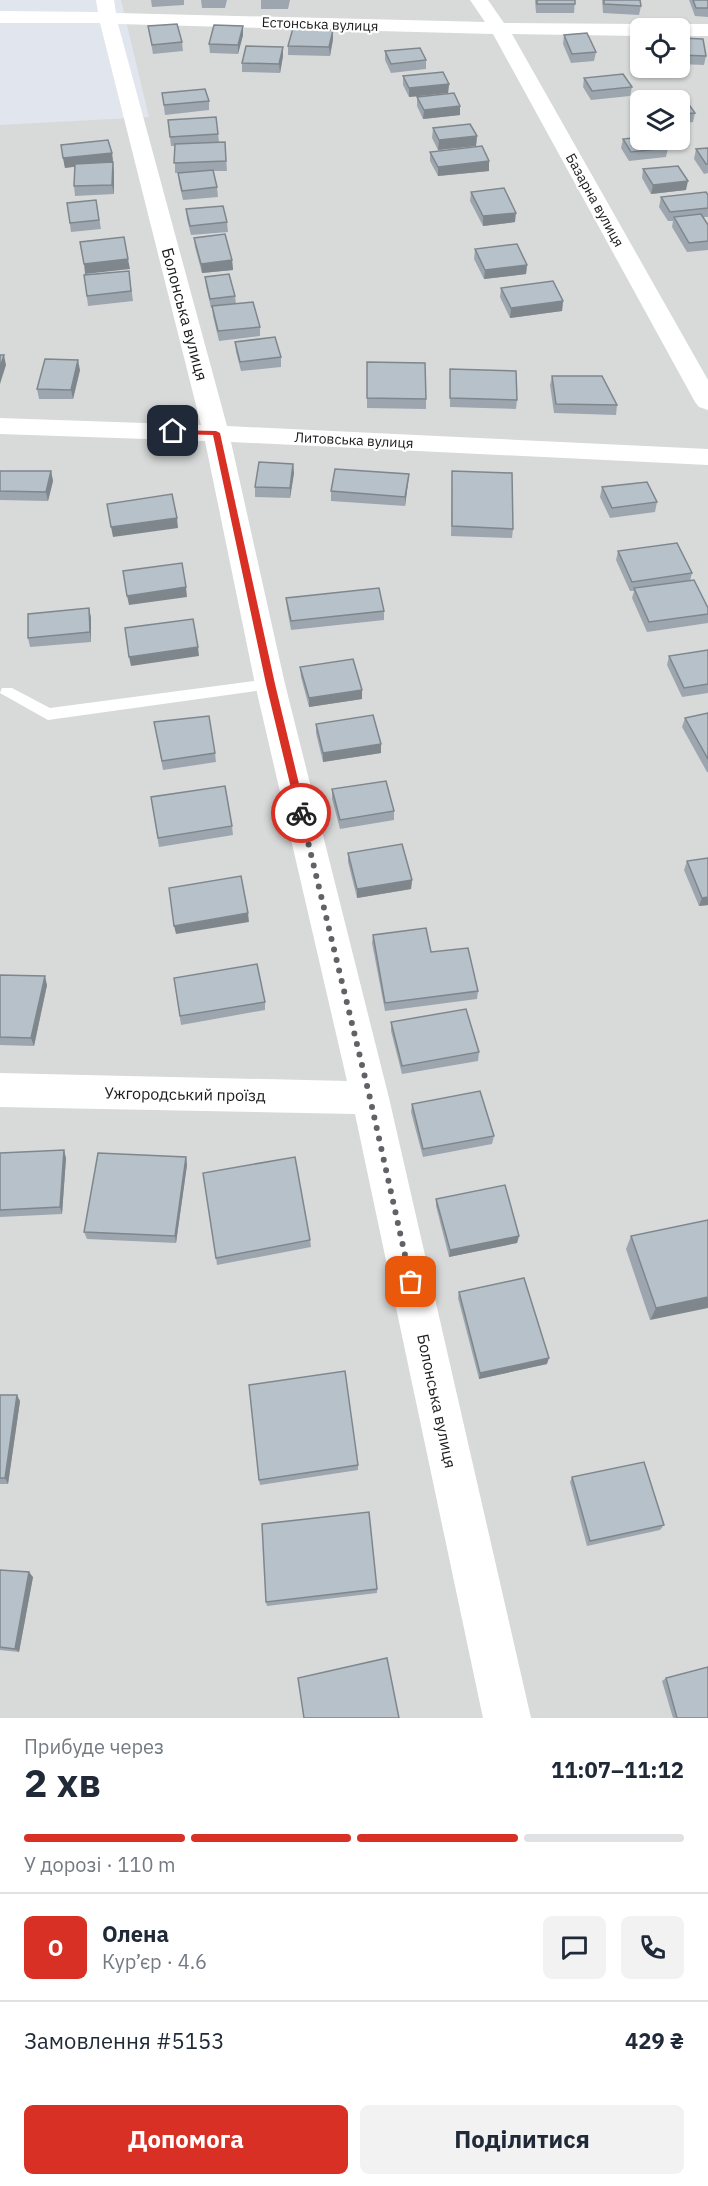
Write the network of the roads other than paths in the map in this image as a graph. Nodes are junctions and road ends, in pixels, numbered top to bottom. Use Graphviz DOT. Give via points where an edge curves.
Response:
graph roads {
  1 [pos="479,0"];
  2 [pos="106,8"];
  3 [pos="0,17"];
  4 [pos="500,30"];
  5 [pos="630,30"];
  6 [pos="690,30"];
  7 [pos="708,30"];
  8 [pos="708,402"];
  9 [pos="0,426"];
  10 [pos="216,433"];
  11 [pos="708,457"];
  12 [pos="270,684"];
  13 [pos="7,692"];
  14 [pos="0,1090"];
  15 [pos="370,1098"];
  16 [pos="507,1718"];
  1 -- 4 [label="street, Базарна вулиця"];
  2 -- 3 [label="street, Естонська вулиця"];
  2 -- 4 [label="street, Естонська вулиця"];
  2 -- 10 [label="street, Болонська вулиця"];
  4 -- 5 [label="street, Естонська вулиця"];
  4 -- 8 [label="street, Базарна вулиця"];
  6 -- 7 [label="street"];
  9 -- 10 [label="street, Литовська вулиця"];
  10 -- 11 [label="street, Литовська вулиця"];
  10 -- 12 [label="street, Болонська вулиця"];
  12 -- 13 [label="lane" via="48,714"];
  12 -- 15 [label="street, Болонська вулиця"];
  14 -- 15 [label="street, Ужгородський проїзд"];
  15 -- 16 [label="street, Болонська вулиця"];
}
